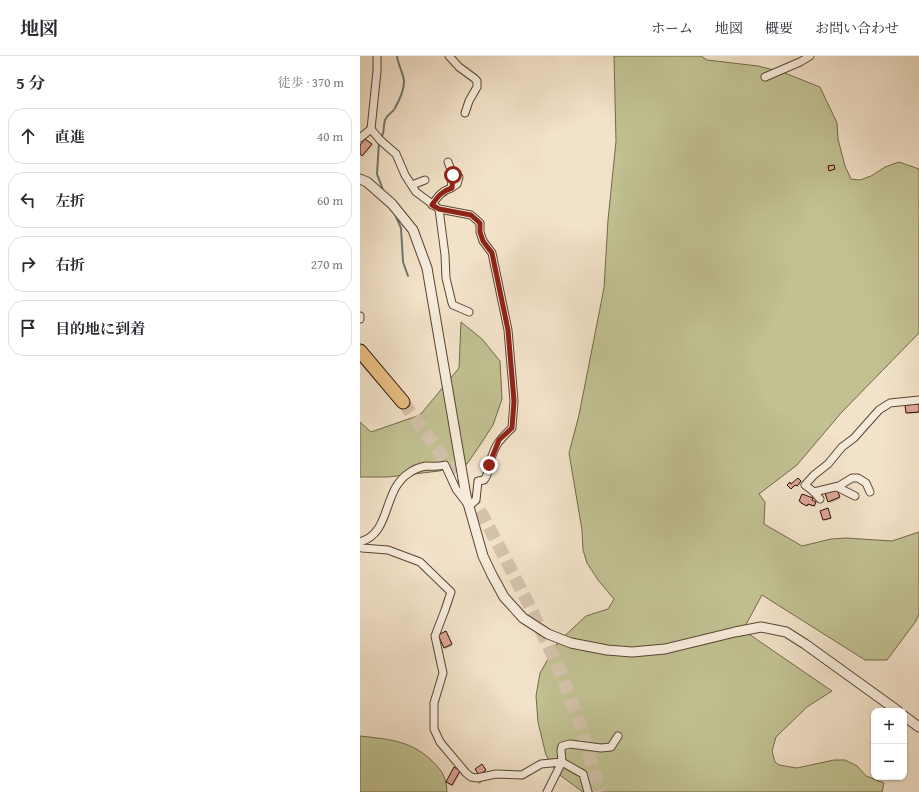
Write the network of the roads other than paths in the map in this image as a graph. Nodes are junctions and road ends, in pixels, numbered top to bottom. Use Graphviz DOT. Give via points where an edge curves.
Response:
graph roads {
  1 [pos="377,56"];
  2 [pos="449,56"];
  3 [pos="810,56"];
  4 [pos="765,77"];
  5 [pos="465,114"];
  6 [pos="371,129"];
  7 [pos="360,138"];
  8 [pos="448,162"];
  9 [pos="459,177"];
  10 [pos="360,179"];
  11 [pos="426,180"];
  12 [pos="412,185"];
  13 [pos="452,188"];
  14 [pos="436,207"];
  15 [pos="469,312"];
  16 [pos="360,316"];
  17 [pos="360,319"];
  18 [pos="360,351"];
  19 [pos="360,357"];
  20 [pos="372,366"];
  21 [pos="919,400"];
  22 [pos="403,402"];
  23 [pos="837,487"];
  24 [pos="814,492"];
  25 [pos="870,492"];
  26 [pos="855,496"];
  27 [pos="820,499"];
  28 [pos="469,506"];
  29 [pos="360,542"];
  30 [pos="360,547"];
  31 [pos="894,708"];
  32 [pos="907,718"];
  33 [pos="919,727"];
  34 [pos="618,736"];
  35 [pos="562,762"];
  36 [pos="572,768"];
  37 [pos="555,776"];
  38 [pos="547,792"];
  39 [pos="588,792"];
  1 -- 6 [label="street"];
  2 -- 5 [label="street" via="477,81 477,87"];
  3 -- 4 [label="street"];
  6 -- 7 [label="street"];
  6 -- 12 [label="street" via="396,154"];
  8 -- 13 [label="street" via="453,175"];
  9 -- 13 [label="street" via="457,184"];
  10 -- 28 [label="street" via="392,204 413,230 427,268"];
  11 -- 12 [label="street"];
  12 -- 14 [label="street" via="416,192"];
  13 -- 14 [label="street" via="439,194"];
  14 -- 15 [label="street" via="452,302 453,305"];
  14 -- 28 [label="street" via="471,215 480,223 483,241 492,253 508,330 514,401 512,428 499,440 489,465 489,474 484,480 478,481 476,500"];
  16 -- 17 [label="street"];
  18 -- 20 [label="highway"];
  19 -- 20 [label="highway"];
  20 -- 22 [label="highway"];
  21 -- 24 [label="street" via="890,403 879,410 805,485"];
  23 -- 24 [label="street"];
  23 -- 25 [label="street" via="852,478 858,478 866,483"];
  23 -- 26 [label="street"];
  24 -- 27 [label="street"];
  28 -- 29 [label="street" via="456,490 445,465 425,466 399,481 378,530"];
  28 -- 31 [label="street" via="483,556 504,597 523,618 548,634 585,646 632,652 665,649 761,627 786,632"];
  30 -- 35 [label="street" via="388,550 420,562 451,592 435,636 443,673 434,703 434,729 440,742 466,773 477,778 496,774 522,776 541,764"];
  32 -- 33 [label="street"];
  34 -- 35 [label="street" via="611,747 564,745 561,750"];
  35 -- 36 [label="street"];
  35 -- 37 [label="street"];
  36 -- 37 [label="street"];
  36 -- 39 [label="street" via="583,774"];
  37 -- 38 [label="street"];
}
